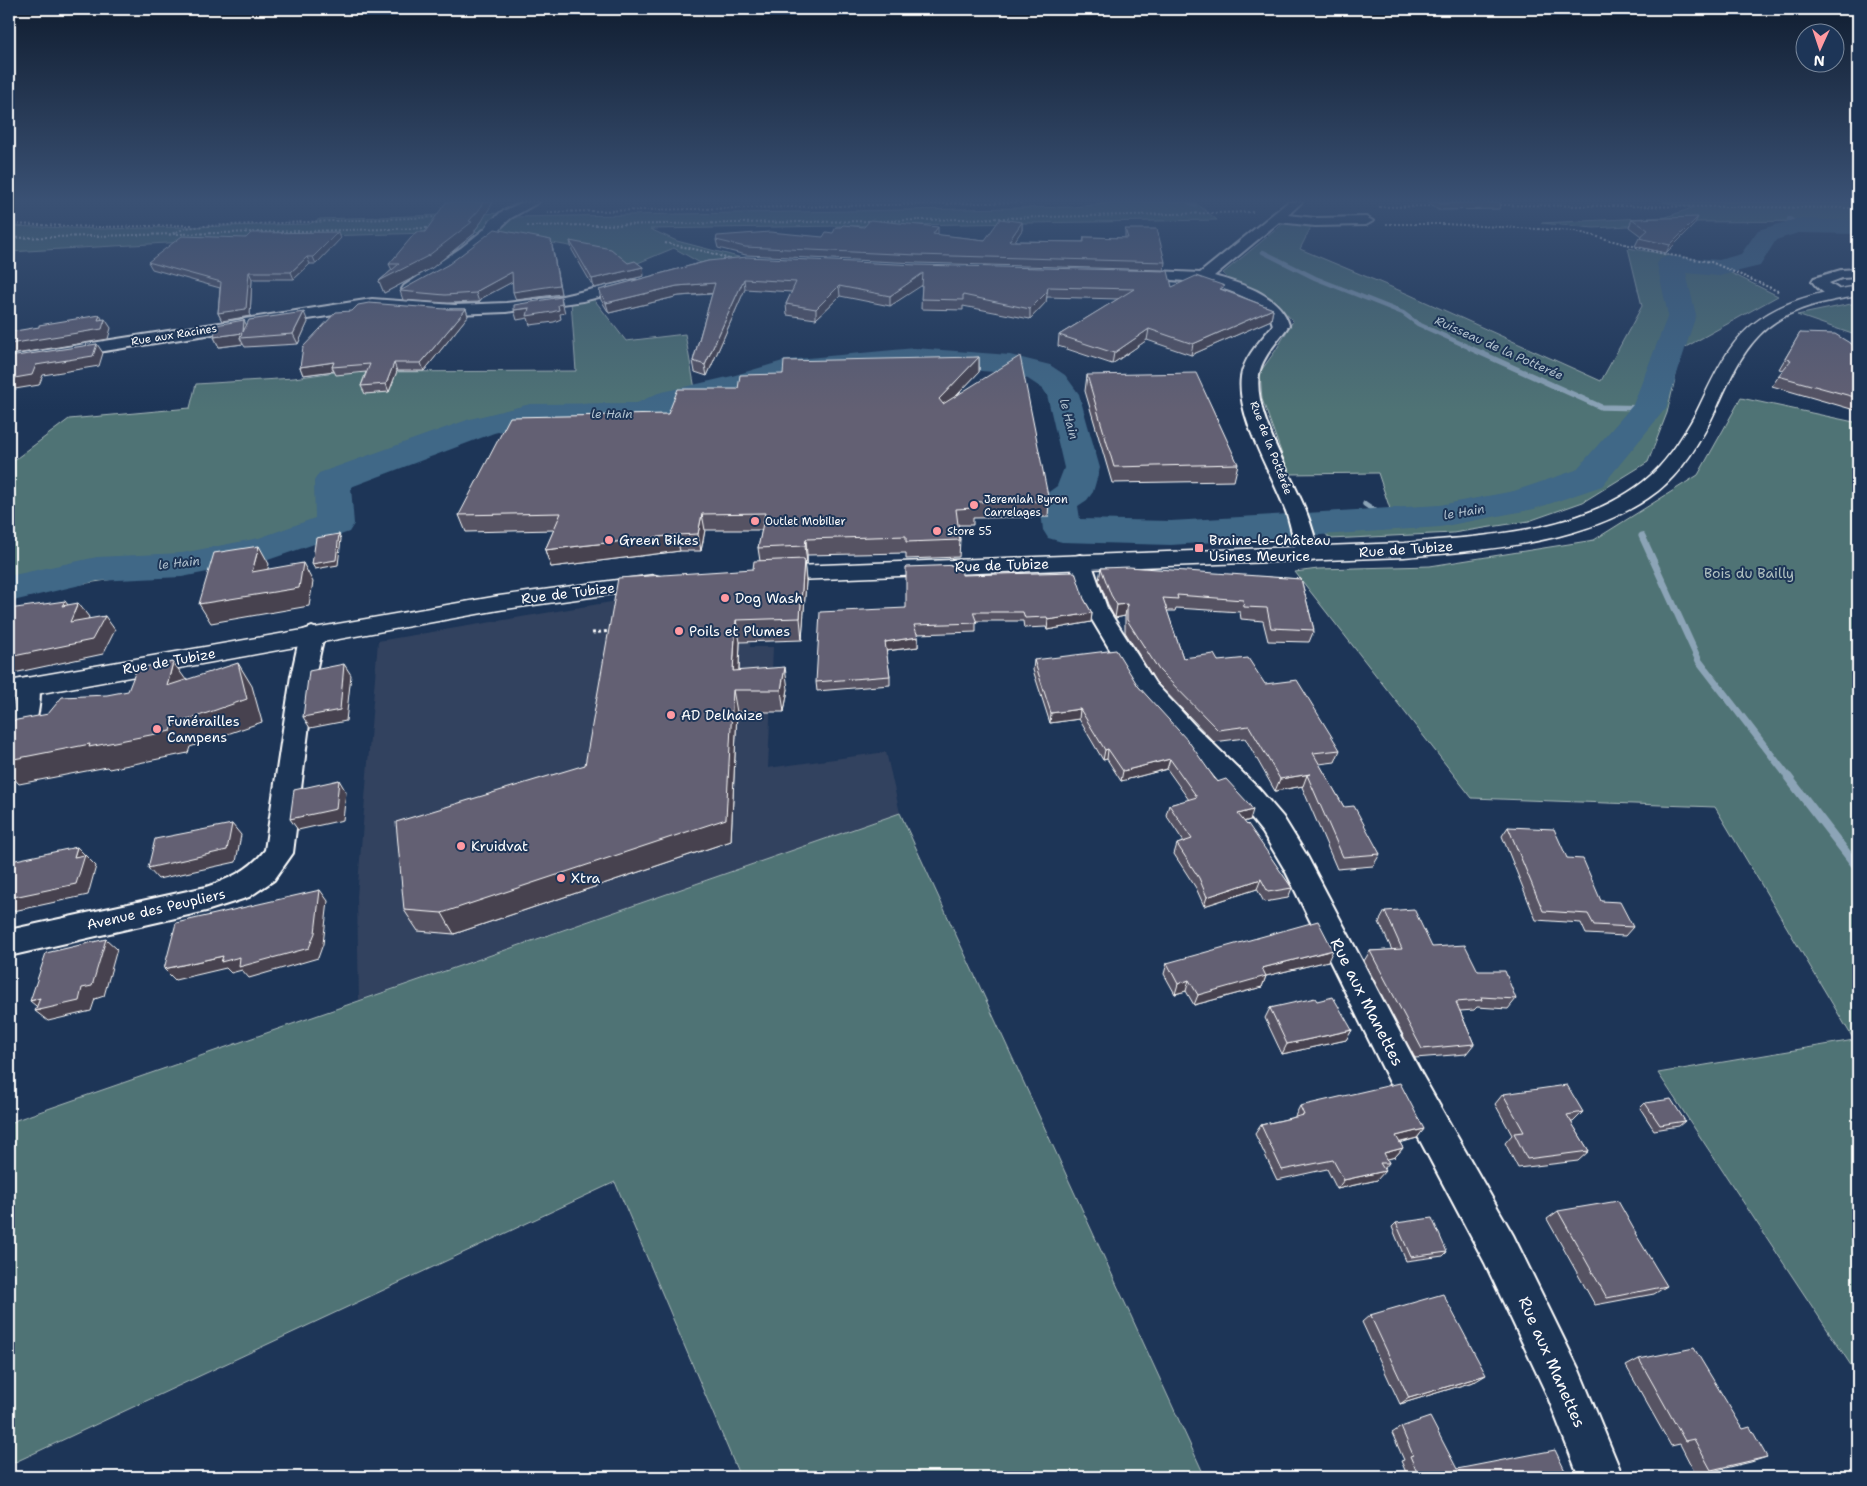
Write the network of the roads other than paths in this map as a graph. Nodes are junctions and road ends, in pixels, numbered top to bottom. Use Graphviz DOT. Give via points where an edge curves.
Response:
graph roads {
  1 [pos="436,271"];
  2 [pos="1211,271"];
  3 [pos="1858,273"];
  4 [pos="1121,274"];
  5 [pos="1203,278"];
  6 [pos="645,281"];
  7 [pos="1858,291"];
  8 [pos="1838,294"];
  9 [pos="372,304"];
  10 [pos="9,361"];
  11 [pos="1300,524"];
  12 [pos="1308,554"];
  13 [pos="1080,562"];
  14 [pos="752,575"];
  15 [pos="676,580"];
  16 [pos="312,635"];
  17 [pos="18,688"];
  18 [pos="9,766"];
  19 [pos="9,943"];
  20 [pos="1601,1477"];
  1 -- 9 [label="street" via="388,300"];
  2 -- 5 [label="street"];
  3 -- 8 [label="street" via="1840,274 1819,281"];
  4 -- 5 [label="street"];
  5 -- 11 [label="street, Rue de la Pottérée" via="1261,300 1280,315 1281,324 1256,359 1250,376 1250,389 1256,414"];
  6 -- 9 [label="street, Rue aux Racines" via="582,297 513,307 439,310"];
  7 -- 8 [label="main road, Rue de Tubize"];
  8 -- 12 [label="main road, Rue de Tubize" via="1787,308 1748,336 1697,429 1673,465 1645,491 1605,513 1493,542"];
  9 -- 10 [label="street, Rue aux Racines"];
  11 -- 12 [label="street, Rue de la Pottérée"];
  12 -- 13 [label="main road, Rue de Tubize"];
  13 -- 14 [label="main road, Rue de Tubize"];
  13 -- 20 [label="street, Rue aux Manettes" via="1096,608 1146,689 1249,796 1273,825 1297,864 1409,1085 1499,1249 1564,1385"];
  15 -- 16 [label="main road, Rue de Tubize" via="499,602"];
  16 -- 17 [label="main road, Rue de Tubize"];
  16 -- 19 [label="street, Avenue des Peupliers" via="303,676 279,853 270,867 237,890"];
  17 -- 18 [label="street" via="23,725"];
}
